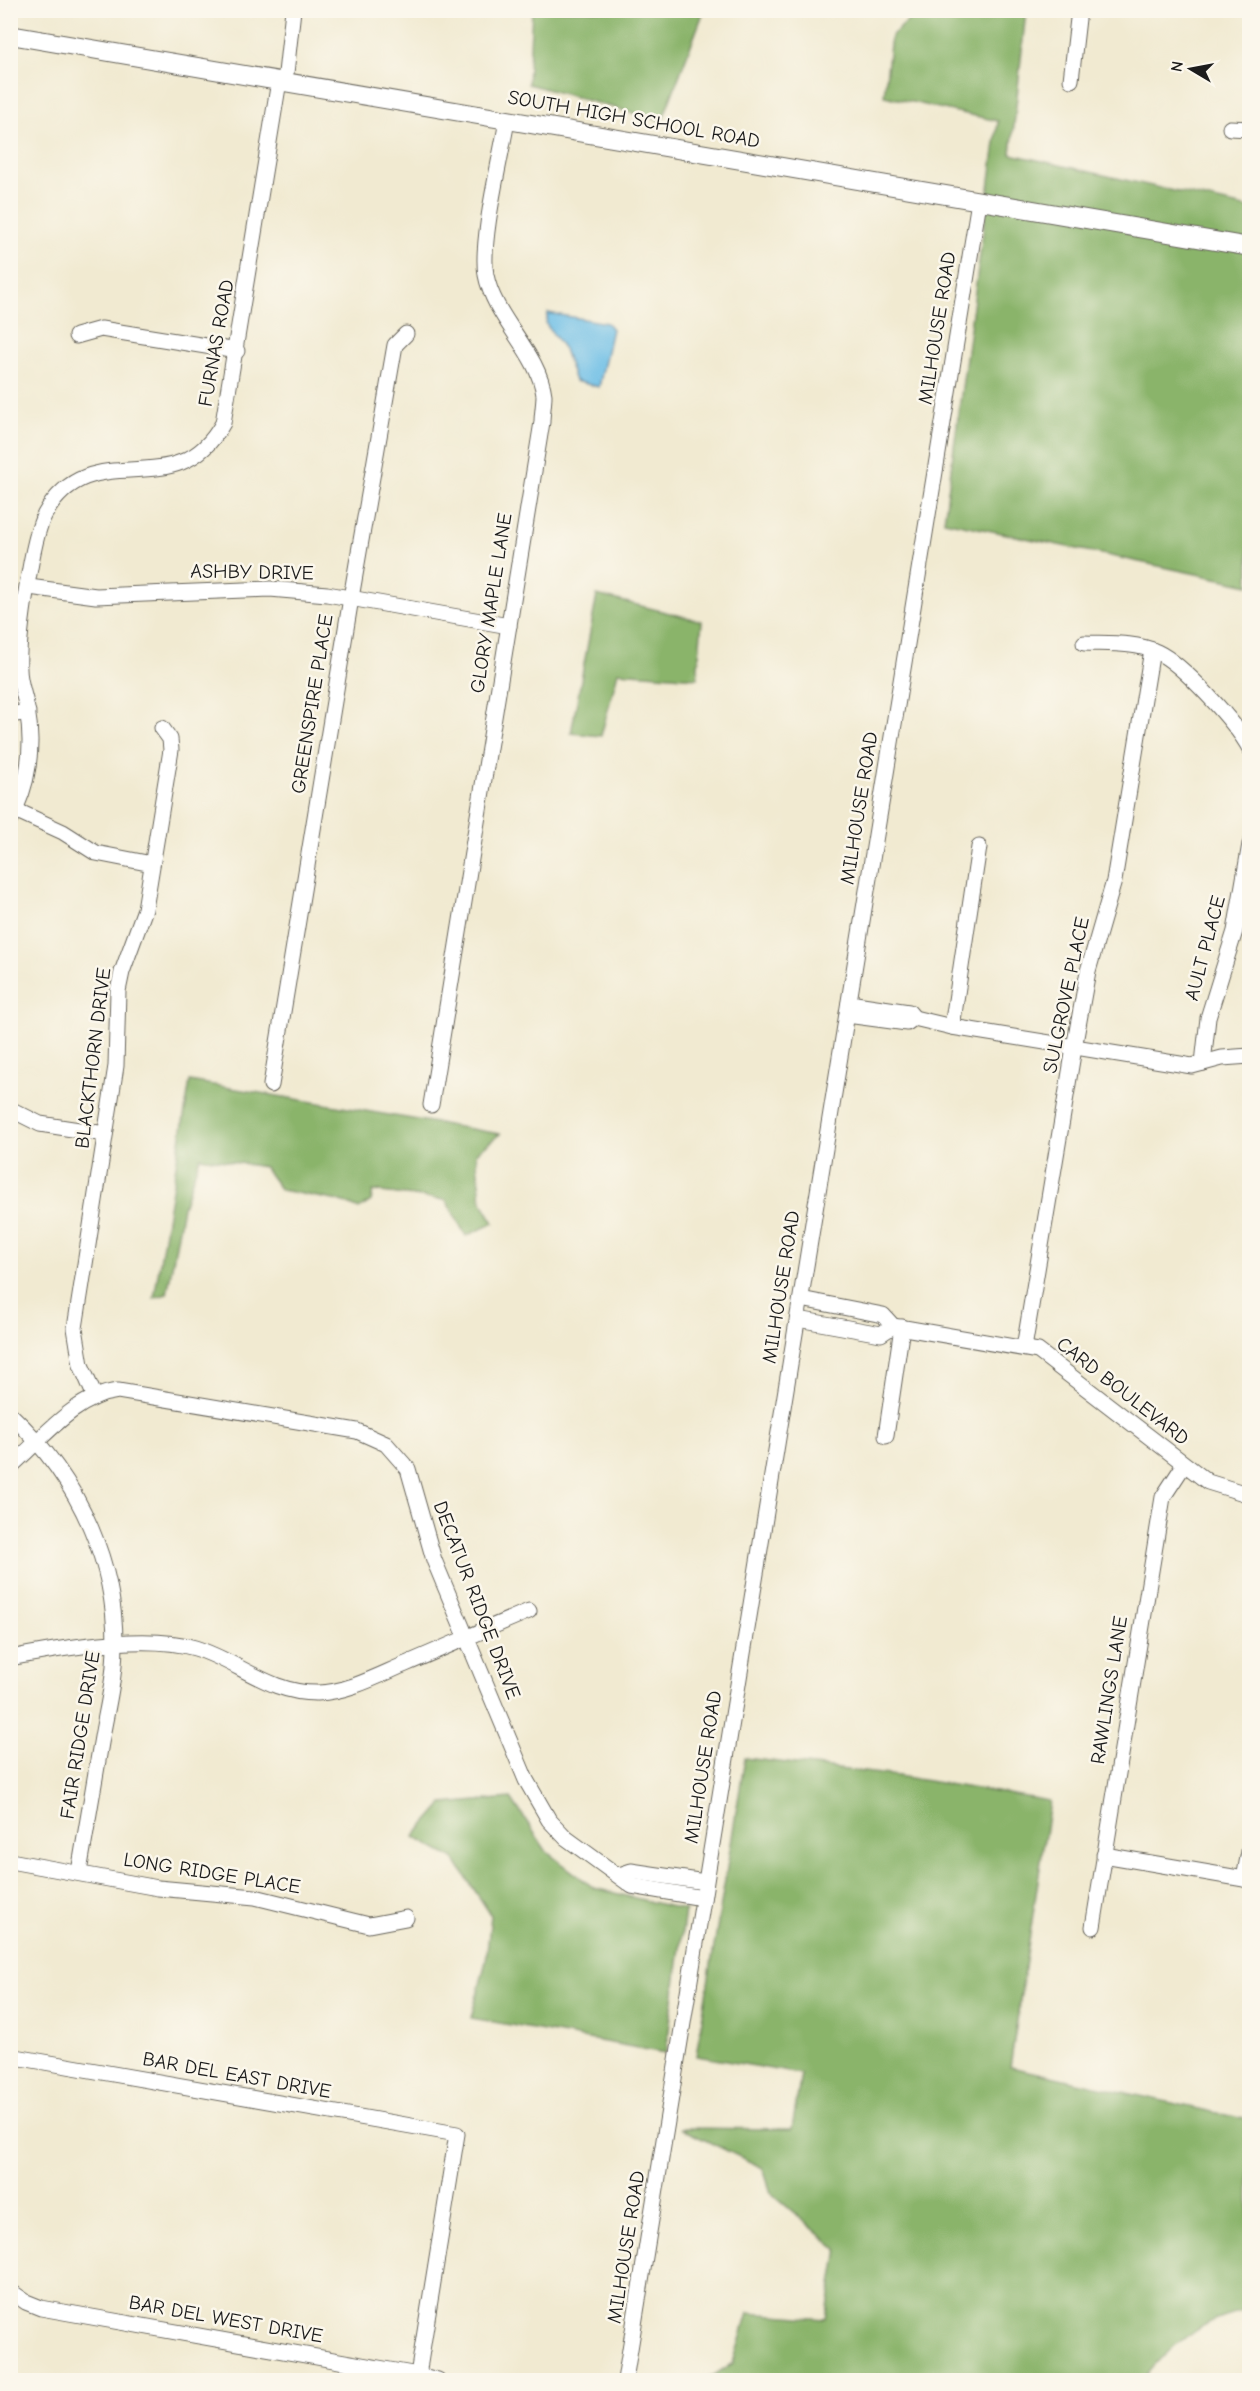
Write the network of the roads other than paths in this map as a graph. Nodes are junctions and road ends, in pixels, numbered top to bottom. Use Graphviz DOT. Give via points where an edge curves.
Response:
graph roads {
  1 [pos="293,10"];
  2 [pos="1079,10"];
  3 [pos="10,35"];
  4 [pos="1071,80"];
  5 [pos="282,82"];
  6 [pos="507,120"];
  7 [pos="1230,128"];
  8 [pos="1250,129"];
  9 [pos="979,201"];
  10 [pos="1250,247"];
  11 [pos="406,334"];
  12 [pos="76,336"];
  13 [pos="237,351"];
  14 [pos="29,587"];
  15 [pos="351,598"];
  16 [pos="509,626"];
  17 [pos="1084,644"];
  18 [pos="1152,650"];
  19 [pos="28,712"];
  20 [pos="10,715"];
  21 [pos="162,728"];
  22 [pos="1250,749"];
  23 [pos="13,814"];
  24 [pos="1250,844"];
  25 [pos="979,847"];
  26 [pos="152,864"];
  27 [pos="848,1009"];
  28 [pos="952,1027"];
  29 [pos="1074,1048"];
  30 [pos="1250,1056"];
  31 [pos="1203,1063"];
  32 [pos="271,1085"];
  33 [pos="431,1105"];
  34 [pos="10,1109"];
  35 [pos="105,1134"];
  36 [pos="801,1299"];
  37 [pos="798,1319"];
  38 [pos="897,1326"];
  39 [pos="1024,1348"];
  40 [pos="95,1397"];
  41 [pos="10,1414"];
  42 [pos="885,1436"];
  43 [pos="39,1442"];
  44 [pos="1184,1465"];
  45 [pos="10,1467"];
  46 [pos="1250,1495"];
  47 [pos="529,1611"];
  48 [pos="467,1637"];
  49 [pos="115,1643"];
  50 [pos="10,1658"];
  51 [pos="1250,1846"];
  52 [pos="1104,1856"];
  53 [pos="10,1861"];
  54 [pos="79,1872"];
  55 [pos="1247,1880"];
  56 [pos="704,1890"];
  57 [pos="406,1918"];
  58 [pos="1093,1927"];
  59 [pos="10,2056"];
  60 [pos="10,2291"];
  61 [pos="418,2374"];
  62 [pos="438,2380"];
  63 [pos="625,2380"];
  1 -- 5 [label="street, FURNAS ROAD"];
  2 -- 4 [label="street"];
  3 -- 5 [label="main road, SOUTH HIGH SCHOOL ROAD"];
  5 -- 6 [label="main road, SOUTH HIGH SCHOOL ROAD"];
  5 -- 13 [label="street, FURNAS ROAD"];
  6 -- 9 [label="main road, SOUTH HIGH SCHOOL ROAD"];
  6 -- 16 [label="street, GLORY MAPLE LANE" via="487,239 486,274 495,302 538,374 544,395"];
  7 -- 8 [label="street"];
  9 -- 10 [label="main road, SOUTH HIGH SCHOOL ROAD"];
  9 -- 27 [label="street, MILHOUSE ROAD"];
  11 -- 15 [label="street, GREENSPIRE PLACE" via="395,345"];
  12 -- 13 [label="street" via="101,329"];
  13 -- 14 [label="street, FURNAS ROAD" via="223,423 208,447 180,464 104,471 66,488 41,523"];
  14 -- 15 [label="street, ASHBY DRIVE" via="96,596 252,589"];
  14 -- 19 [label="street, FURNAS ROAD" via="19,647 19,670"];
  15 -- 16 [label="street, ASHBY DRIVE"];
  15 -- 32 [label="street, GREENSPIRE PLACE"];
  16 -- 33 [label="street, GLORY MAPLE LANE"];
  17 -- 18 [label="street" via="1137,645"];
  18 -- 22 [label="street" via="1176,663"];
  18 -- 29 [label="street, SULGROVE PLACE" via="1114,881 1088,971"];
  19 -- 20 [label="street"];
  19 -- 23 [label="street, FURNAS ROAD" via="29,768"];
  21 -- 26 [label="street, BLACKTHORN DRIVE" via="170,739 171,750"];
  23 -- 26 [label="street" via="63,832 96,853"];
  24 -- 31 [label="street, AULT PLACE" via="1235,931 1208,1018"];
  25 -- 28 [label="street"];
  26 -- 35 [label="street, BLACKTHORN DRIVE" via="145,909 118,991 117,1056"];
  27 -- 28 [label="street" via="907,1023 914,1018"];
  27 -- 36 [label="street, MILHOUSE ROAD"];
  28 -- 29 [label="street"];
  29 -- 31 [label="street" via="1192,1066"];
  29 -- 39 [label="street, SULGROVE PLACE"];
  30 -- 31 [label="street"];
  34 -- 35 [label="street" via="34,1122"];
  35 -- 40 [label="street, BLACKTHORN DRIVE" via="75,1328 81,1365"];
  36 -- 37 [label="street, MILHOUSE ROAD"];
  36 -- 38 [label="street, CARD BOULEVARD" via="883,1315"];
  37 -- 38 [label="street, CARD BOULEVARD" via="881,1334"];
  37 -- 56 [label="street, MILHOUSE ROAD"];
  38 -- 39 [label="street, CARD BOULEVARD"];
  38 -- 42 [label="street"];
  39 -- 44 [label="street, CARD BOULEVARD" via="1038,1351 1063,1368"];
  40 -- 43 [label="street, DECATUR RIDGE DRIVE"];
  40 -- 48 [label="street, DECATUR RIDGE DRIVE" via="132,1392 357,1431 382,1441 409,1472 425,1534"];
  41 -- 43 [label="street, FAIR RIDGE DRIVE"];
  43 -- 45 [label="street, DECATUR RIDGE DRIVE"];
  43 -- 49 [label="street, FAIR RIDGE DRIVE" via="74,1491 98,1542 111,1598"];
  44 -- 46 [label="street, CARD BOULEVARD" via="1208,1482"];
  44 -- 52 [label="street, RAWLINGS LANE" via="1163,1497"];
  47 -- 48 [label="street"];
  48 -- 49 [label="street" via="360,1683 316,1693 278,1687 190,1646"];
  48 -- 56 [label="street, DECATUR RIDGE DRIVE" via="537,1802 566,1838 619,1875 631,1871"];
  49 -- 50 [label="street" via="57,1648"];
  49 -- 54 [label="street, FAIR RIDGE DRIVE"];
  51 -- 55 [label="street"];
  52 -- 55 [label="street"];
  52 -- 58 [label="street, RAWLINGS LANE"];
  53 -- 54 [label="street, LONG RIDGE PLACE"];
  54 -- 57 [label="street, LONG RIDGE PLACE" via="158,1888 255,1897 369,1925"];
  56 -- 63 [label="street, MILHOUSE ROAD"];
  59 -- 61 [label="street, BAR DEL EAST DRIVE" via="457,2134"];
  60 -- 61 [label="street, BAR DEL WEST DRIVE" via="41,2308"];
  61 -- 62 [label="street, BAR DEL WEST DRIVE"];
}
